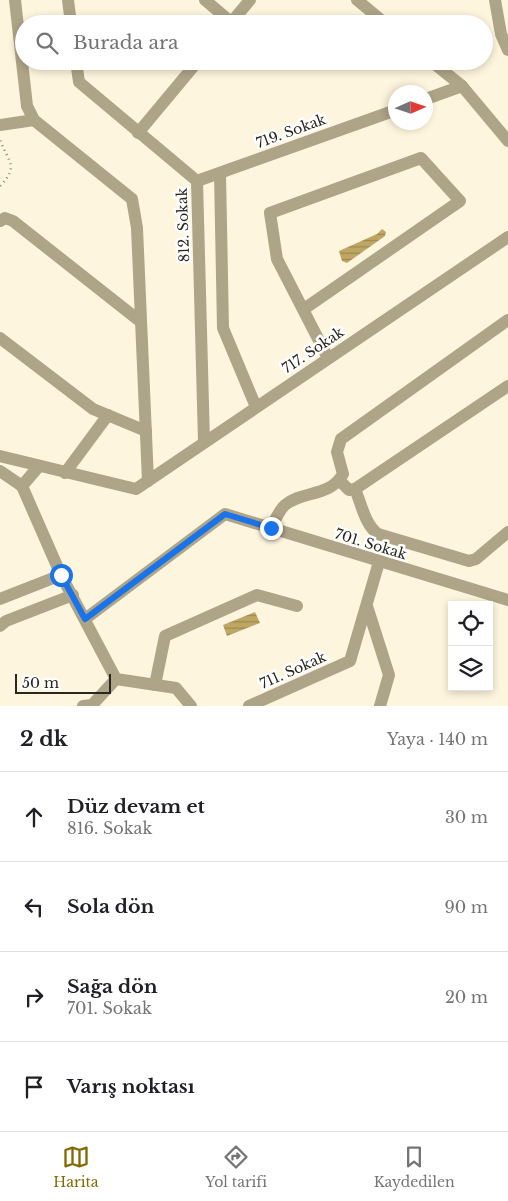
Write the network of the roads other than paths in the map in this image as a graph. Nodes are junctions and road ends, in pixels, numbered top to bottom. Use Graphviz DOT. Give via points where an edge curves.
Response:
graph roads {
  1 [pos="15,0"];
  2 [pos="68,0"];
  3 [pos="205,0"];
  4 [pos="250,0"];
  5 [pos="356,0"];
  6 [pos="495,0"];
  7 [pos="17,15"];
  8 [pos="70,15"];
  9 [pos="222,15"];
  10 [pos="238,15"];
  11 [pos="375,15"];
  12 [pos="508,50"];
  13 [pos="23,70"];
  14 [pos="77,70"];
  15 [pos="190,70"];
  16 [pos="442,70"];
  17 [pos="462,86"];
  18 [pos="433,97"];
  19 [pos="388,113"];
  20 [pos="34,120"];
  21 [pos="2,126"];
  22 [pos="138,133"];
  23 [pos="508,141"];
  24 [pos="220,173"];
  25 [pos="197,181"];
  26 [pos="0,221"];
  27 [pos="508,237"];
  28 [pos="304,309"];
  29 [pos="508,320"];
  30 [pos="141,322"];
  31 [pos="0,338"];
  32 [pos="328,358"];
  33 [pos="508,386"];
  34 [pos="256,407"];
  35 [pos="108,415"];
  36 [pos="146,431"];
  37 [pos="204,442"];
  38 [pos="0,456"];
  39 [pos="39,466"];
  40 [pos="0,471"];
  41 [pos="65,472"];
  42 [pos="339,480"];
  43 [pos="148,481"];
  44 [pos="22,486"];
  45 [pos="355,489"];
  46 [pos="271,528"];
  47 [pos="508,532"];
  48 [pos="378,562"];
  49 [pos="61,575"];
  50 [pos="73,595"];
  51 [pos="0,600"];
  52 [pos="508,600"];
  53 [pos="296,606"];
  54 [pos="367,606"];
  55 [pos="85,619"];
  56 [pos="0,626"];
  57 [pos="116,679"];
  58 [pos="155,685"];
  59 [pos="83,706"];
  60 [pos="191,706"];
  61 [pos="249,706"];
  62 [pos="380,706"];
  1 -- 7 [label="street"];
  2 -- 8 [label="street"];
  3 -- 9 [label="street"];
  4 -- 10 [label="street"];
  5 -- 11 [label="street"];
  6 -- 12 [label="street" via="501,34"];
  13 -- 20 [label="street" via="27,106"];
  14 -- 22 [label="street, 812. Sokak" via="79,82"];
  15 -- 22 [label="street"];
  16 -- 17 [label="street"];
  17 -- 18 [label="street"];
  17 -- 23 [label="street"];
  19 -- 24 [label="street, 719. Sokak"];
  20 -- 21 [label="street"];
  20 -- 30 [label="street" via="132,199 137,228"];
  22 -- 25 [label="street, 812. Sokak"];
  24 -- 25 [label="street, 719. Sokak"];
  24 -- 34 [label="street" via="223,328"];
  25 -- 37 [label="street, 812. Sokak"];
  26 -- 30 [label="street" via="5,218 13,221"];
  27 -- 32 [label="street, 717. Sokak"];
  28 -- 28 [label="street" via="278,259 270,213 421,158 460,201"];
  28 -- 32 [label="street"];
  29 -- 42 [label="street" via="341,439 337,452 342,474"];
  30 -- 36 [label="street"];
  31 -- 35 [label="street" via="93,409"];
  32 -- 34 [label="street, 717. Sokak"];
  33 -- 45 [label="street"];
  34 -- 37 [label="street, 717. Sokak"];
  35 -- 36 [label="street"];
  35 -- 41 [label="street"];
  36 -- 43 [label="street"];
  37 -- 43 [label="street, 717. Sokak"];
  38 -- 39 [label="street"];
  39 -- 41 [label="street"];
  39 -- 44 [label="street"];
  40 -- 44 [label="street"];
  41 -- 43 [label="street, 717. Sokak" via="136,489"];
  42 -- 45 [label="street" via="349,490"];
  42 -- 46 [label="street" via="321,493 295,498 284,506"];
  44 -- 49 [label="street"];
  45 -- 47 [label="street" via="367,519 378,534 469,561 476,559"];
  46 -- 48 [label="street, 701. Sokak"];
  46 -- 55 [label="street, 701. Sokak" via="225,514"];
  48 -- 52 [label="street, 701. Sokak"];
  48 -- 54 [label="street"];
  49 -- 50 [label="street"];
  49 -- 51 [label="street"];
  50 -- 55 [label="street"];
  50 -- 56 [label="street"];
  53 -- 58 [label="street" via="257,595 164,636"];
  54 -- 61 [label="street, 711. Sokak" via="350,661"];
  54 -- 62 [label="street" via="389,675"];
  55 -- 57 [label="street"];
  57 -- 58 [label="street"];
  57 -- 59 [label="street" via="92,705"];
  58 -- 60 [label="street" via="176,688"];
}
